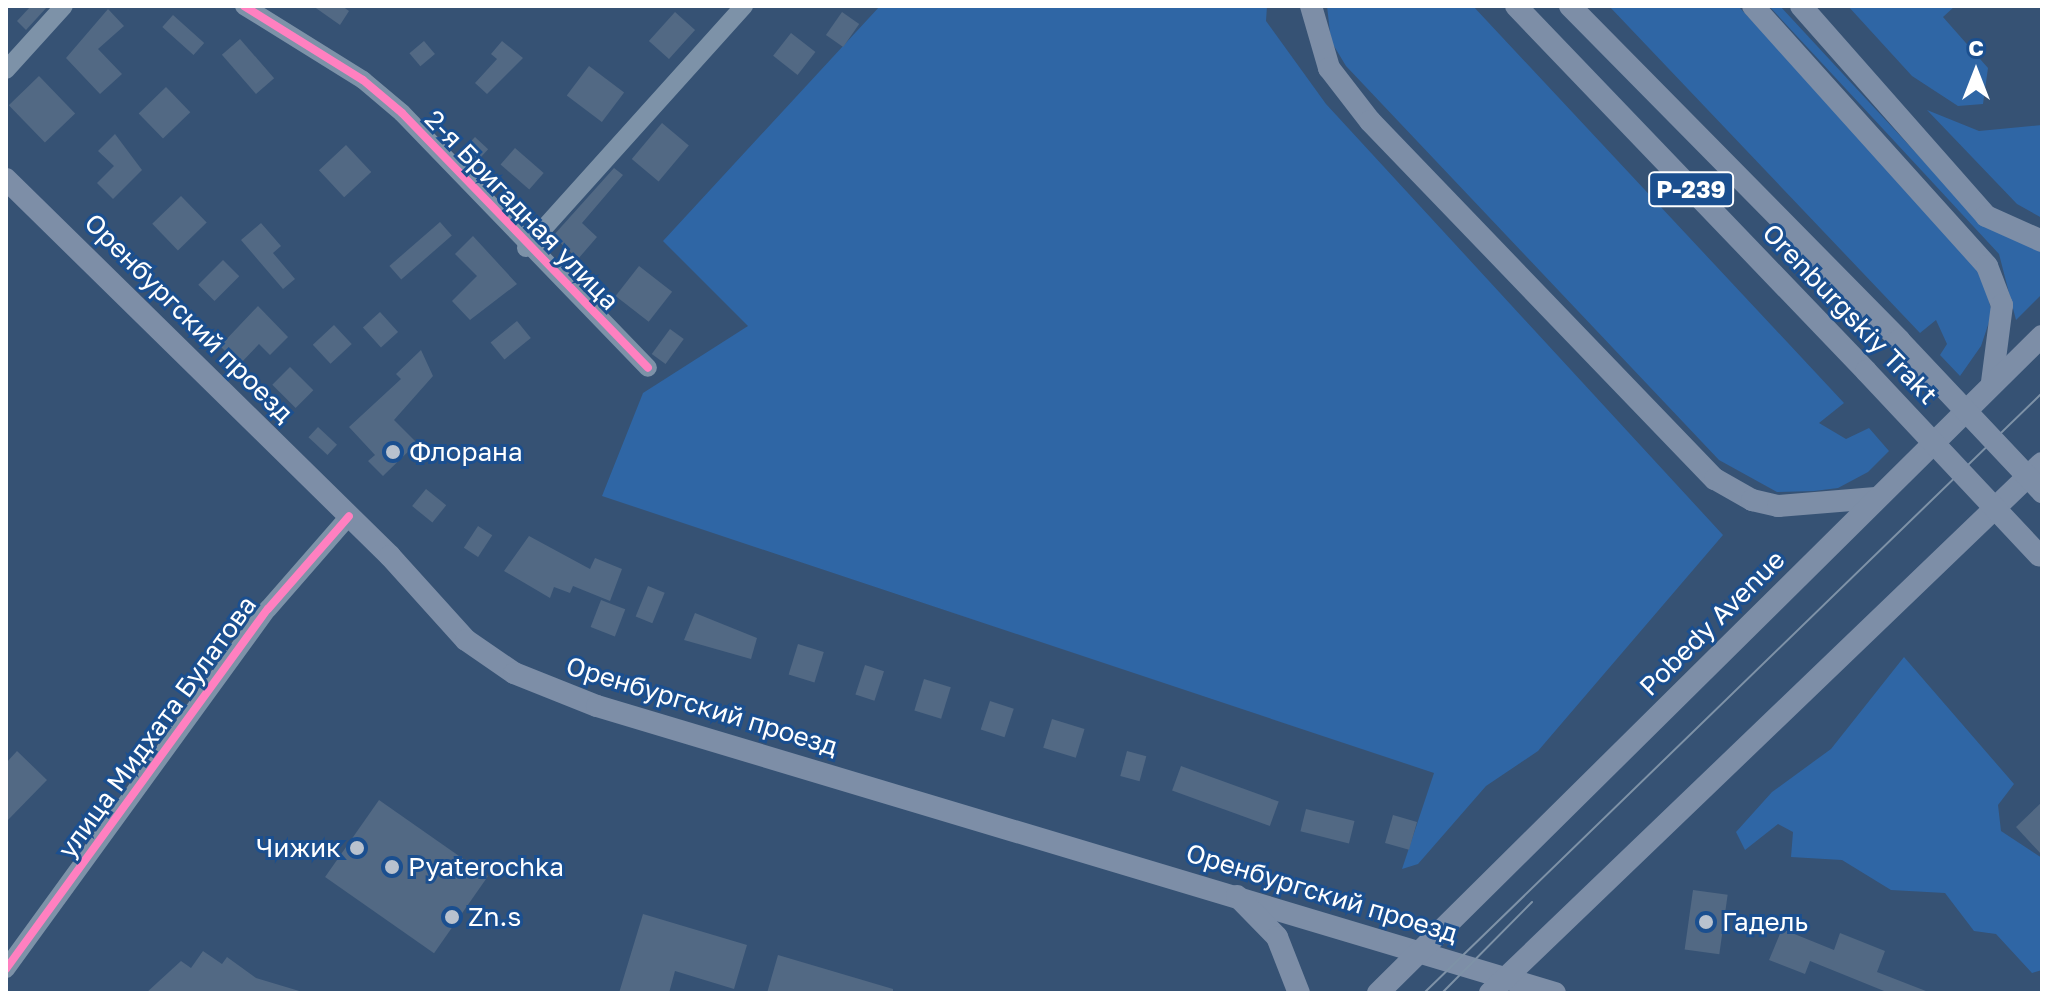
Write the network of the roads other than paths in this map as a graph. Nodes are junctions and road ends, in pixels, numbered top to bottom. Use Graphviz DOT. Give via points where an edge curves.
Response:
graph roads {
  1 [pos="64,6"];
  2 [pos="244,6"];
  3 [pos="744,6"];
  4 [pos="1311,6"];
  5 [pos="1516,6"];
  6 [pos="1570,6"];
  7 [pos="1753,6"];
  8 [pos="1801,6"];
  9 [pos="6,70"];
  10 [pos="6,179"];
  11 [pos="2042,241"];
  12 [pos="526,248"];
  13 [pos="2042,336"];
  14 [pos="648,368"];
  15 [pos="1992,382"];
  16 [pos="2042,463"];
  17 [pos="2042,492"];
  18 [pos="1876,498"];
  19 [pos="349,516"];
  20 [pos="2041,557"];
  21 [pos="1236,895"];
  22 [pos="1422,950"];
  23 [pos="6,969"];
  24 [pos="1498,986"];
  25 [pos="1299,993"];
  26 [pos="1378,993"];
  27 [pos="1555,993"];
  1 -- 9 [label="street"];
  2 -- 12 [label="street, 2-я Бригадная улица" via="363,80 402,113"];
  3 -- 12 [label="street"];
  4 -- 18 [label="main road" via="1329,68 1370,121 1715,479 1752,500 1778,506"];
  5 -- 20 [label="main road, Orenburgskiy Trakt / Р-239, bridge"];
  6 -- 17 [label="main road, Orenburgskiy Trakt / Р-239, bridge"];
  7 -- 15 [label="main road" via="1987,266 2002,305"];
  8 -- 11 [label="main road" via="1986,216"];
  10 -- 19 [label="main road, Оренбургский проезд"];
  12 -- 14 [label="street, 2-я Бригадная улица"];
  13 -- 15 [label="main road, Pobedy Avenue"];
  15 -- 18 [label="main road, Pobedy Avenue"];
  16 -- 24 [label="main road"];
  18 -- 22 [label="main road, Pobedy Avenue"];
  19 -- 21 [label="main road, Оренбургский проезд" via="466,640 534,682"];
  19 -- 23 [label="street, улица Мидхата Булатова" via="268,609"];
  21 -- 22 [label="main road, Оренбургский проезд"];
  21 -- 25 [label="main road" via="1282,946"];
  22 -- 24 [label="main road, Оренбургский проезд"];
  22 -- 26 [label="main road, Pobedy Avenue"];
  24 -- 27 [label="main road, Оренбургский проезд"];
}
